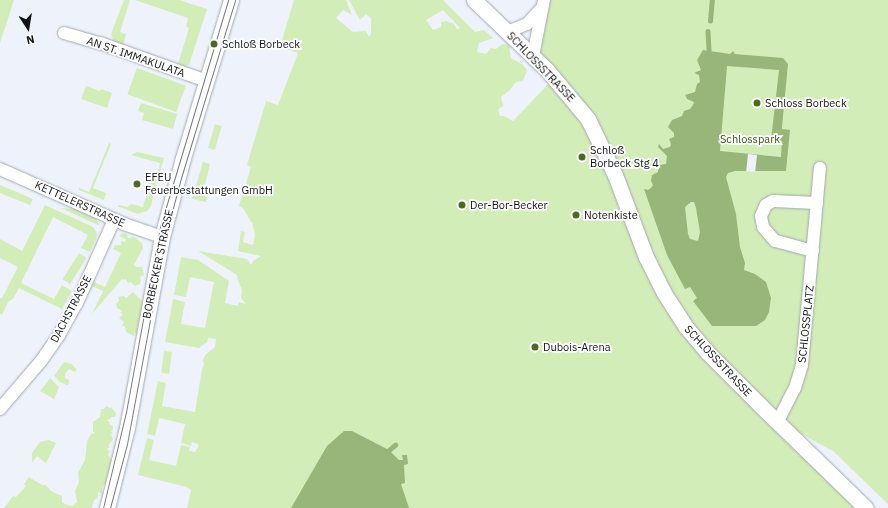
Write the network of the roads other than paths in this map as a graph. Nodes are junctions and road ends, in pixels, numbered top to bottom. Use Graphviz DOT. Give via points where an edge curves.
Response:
graph roads {
  1 [pos="231,0"];
  2 [pos="474,0"];
  3 [pos="544,4"];
  4 [pos="507,32"];
  5 [pos="64,33"];
  6 [pos="533,56"];
  7 [pos="206,81"];
  8 [pos="820,168"];
  9 [pos="0,169"];
  10 [pos="817,203"];
  11 [pos="114,220"];
  12 [pos="162,237"];
  13 [pos="814,251"];
  14 [pos="0,409"];
  15 [pos="775,421"];
  16 [pos="865,507"];
  17 [pos="107,508"];
  1 -- 7 [label="street, BORBECKER STRASSE"];
  2 -- 4 [label="street, SCHLOSSSTRASSE"];
  3 -- 4 [label="street" via="527,24"];
  3 -- 6 [label="street"];
  4 -- 6 [label="street, SCHLOSSSTRASSE"];
  5 -- 7 [label="street, AN ST. IMMAKULATA" via="100,43"];
  6 -- 15 [label="street, SCHLOSSSTRASSE" via="567,92 591,124 615,175 646,257 682,321 708,353"];
  7 -- 12 [label="street, BORBECKER STRASSE"];
  8 -- 10 [label="street, SCHLOSSPLATZ"];
  9 -- 11 [label="street, KETTELERSTRASSE"];
  10 -- 13 [label="street, SCHLOSSPLATZ"];
  10 -- 13 [label="street" via="776,200 766,205 761,216 763,227 775,241"];
  11 -- 12 [label="street, KETTELERSTRASSE"];
  11 -- 14 [label="street, DACHSTRASSE" via="82,293 59,335 41,361"];
  12 -- 17 [label="street, BORBECKER STRASSE" via="127,428"];
  13 -- 15 [label="street, SCHLOSSPLATZ" via="802,365 798,380 781,415"];
  15 -- 16 [label="street, SCHLOSSSTRASSE"];
}
